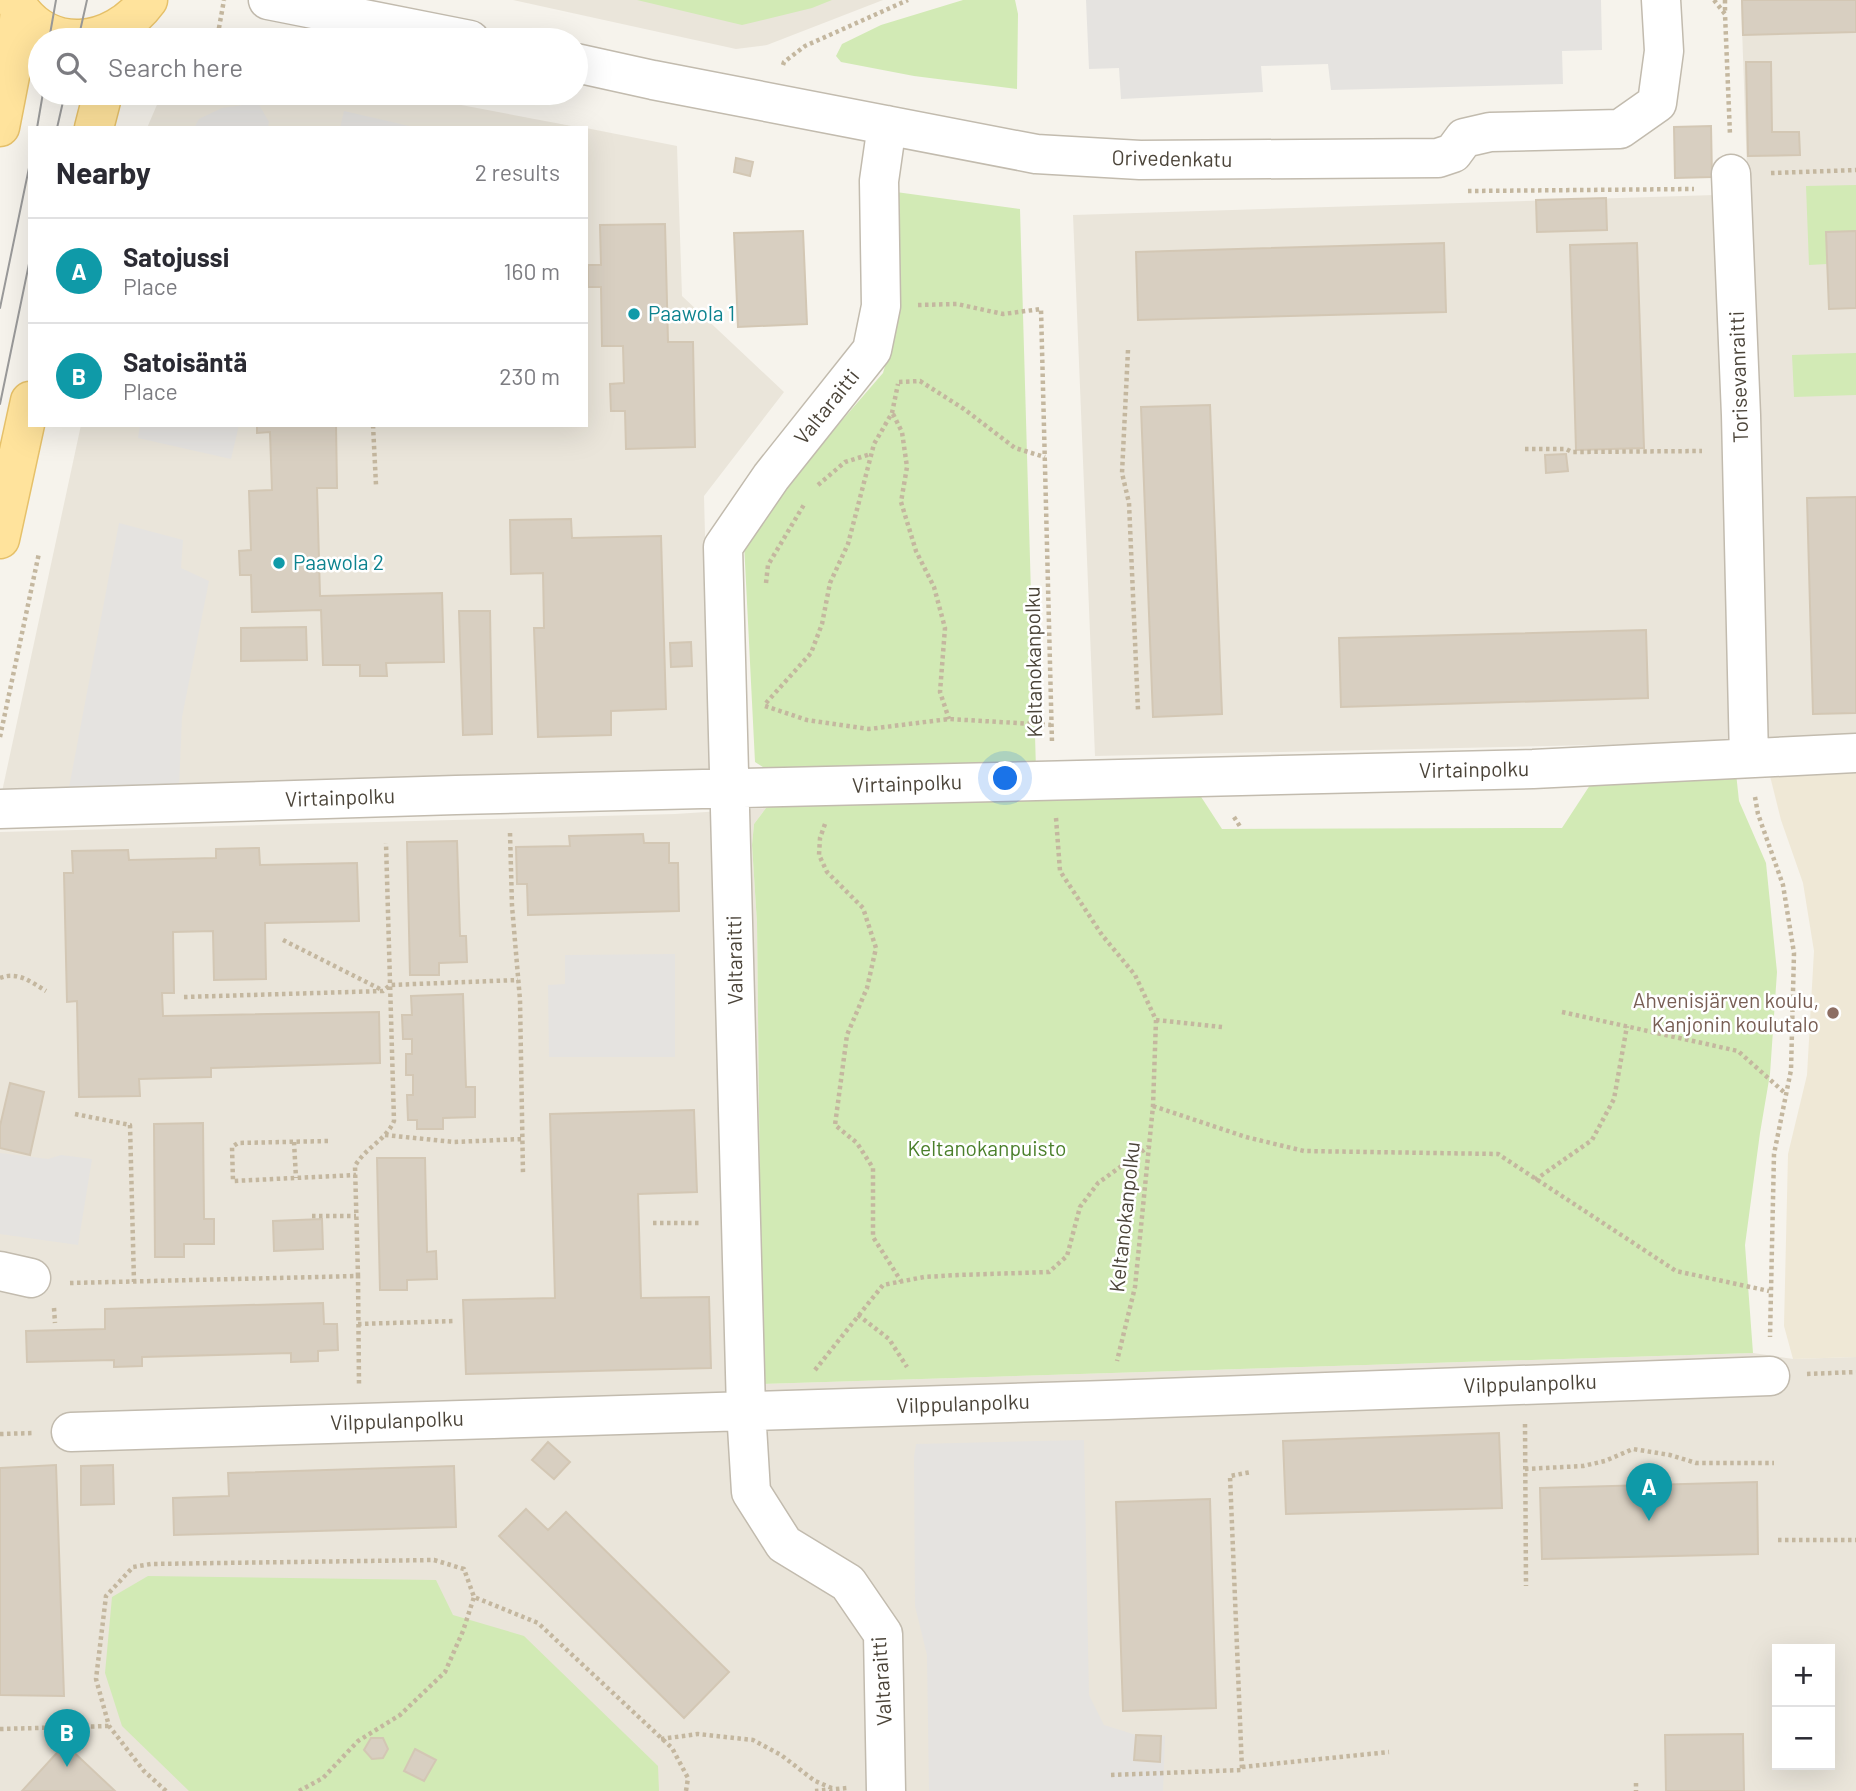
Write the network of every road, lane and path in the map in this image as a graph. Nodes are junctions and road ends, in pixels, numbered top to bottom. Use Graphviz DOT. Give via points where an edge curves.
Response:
graph roads {
  1 [pos="148,0"];
  2 [pos="224,0"];
  3 [pos="268,0"];
  4 [pos="908,0"];
  5 [pos="1661,0"];
  6 [pos="1714,0"];
  7 [pos="1725,0"];
  8 [pos="17,5"];
  9 [pos="1725,14"];
  10 [pos="42,28"];
  11 [pos="125,28"];
  12 [pos="219,28"];
  13 [pos="409,28"];
  14 [pos="588,65"];
  15 [pos="777,104"];
  16 [pos="100,105"];
  17 [pos="887,125"];
  18 [pos="95,126"];
  19 [pos="0,127"];
  20 [pos="1856,170"];
  21 [pos="1731,174"];
  22 [pos="1455,191"];
  23 [pos="881,306"];
  24 [pos="1128,350"];
  25 [pos="28,410"];
  26 [pos="892,413"];
  27 [pos="373,427"];
  28 [pos="1525,449"];
  29 [pos="1742,451"];
  30 [pos="871,454"];
  31 [pos="1045,457"];
  32 [pos="376,485"];
  33 [pos="813,490"];
  34 [pos="807,499"];
  35 [pos="0,539"];
  36 [pos="41,546"];
  37 [pos="765,590"];
  38 [pos="763,695"];
  39 [pos="763,706"];
  40 [pos="1138,710"];
  41 [pos="949,719"];
  42 [pos="1051,725"];
  43 [pos="0,737"];
  44 [pos="1856,753"];
  45 [pos="1749,758"];
  46 [pos="1053,780"];
  47 [pos="829,786"];
  48 [pos="731,789"];
  49 [pos="508,793"];
  50 [pos="0,809"];
  51 [pos="386,844"];
  52 [pos="283,940"];
  53 [pos="0,978"];
  54 [pos="518,980"];
  55 [pos="390,985"];
  56 [pos="46,990"];
  57 [pos="383,990"];
  58 [pos="184,997"];
  59 [pos="1562,1012"];
  60 [pos="1156,1020"];
  61 [pos="1627,1026"];
  62 [pos="1222,1027"];
  63 [pos="1786,1095"];
  64 [pos="1153,1106"];
  65 [pos="75,1114"];
  66 [pos="384,1135"];
  67 [pos="523,1139"];
  68 [pos="328,1141"];
  69 [pos="294,1142"];
  70 [pos="1149,1147"];
  71 [pos="523,1174"];
  72 [pos="356,1175"];
  73 [pos="296,1178"];
  74 [pos="1535,1180"];
  75 [pos="312,1216"];
  76 [pos="356,1216"];
  77 [pos="653,1223"];
  78 [pos="704,1223"];
  79 [pos="16,1275"];
  80 [pos="358,1276"];
  81 [pos="901,1281"];
  82 [pos="134,1282"];
  83 [pos="1769,1291"];
  84 [pos="858,1315"];
  85 [pos="455,1321"];
  86 [pos="358,1324"];
  87 [pos="1856,1372"];
  88 [pos="1770,1376"];
  89 [pos="1525,1384"];
  90 [pos="1107,1399"];
  91 [pos="917,1405"];
  92 [pos="792,1408"];
  93 [pos="746,1410"];
  94 [pos="360,1422"];
  95 [pos="71,1432"];
  96 [pos="1774,1463"];
  97 [pos="1525,1469"];
  98 [pos="1251,1472"];
  99 [pos="1778,1540"];
  100 [pos="1856,1540"];
  101 [pos="1526,1586"];
  102 [pos="474,1597"];
  103 [pos="109,1726"];
  104 [pos="0,1729"];
  105 [pos="661,1739"];
  106 [pos="1389,1752"];
  107 [pos="1242,1767"];
  108 [pos="1111,1775"];
  109 [pos="1636,1783"];
  110 [pos="834,1789"];
  111 [pos="166,1791"];
  112 [pos="299,1791"];
  113 [pos="685,1791"];
  114 [pos="886,1791"];
  115 [pos="1636,1791"];
  1 -- 11 [label="main road"];
  2 -- 12 [label="path"];
  3 -- 13 [label="street"];
  4 -- 15 [label="path" via="805,46 784,62"];
  5 -- 17 [label="street, Orivedenkatu" via="1664,51 1657,103 1620,129 1490,132 1464,138 1453,153 1438,158 1140,160 1036,154"];
  6 -- 9 [label="path"];
  7 -- 9 [label="path"];
  8 -- 10 [label="main road"];
  8 -- 19 [label="main road" via="17,40"];
  9 -- 21 [label="path"];
  14 -- 15 [label="street, Orivedenkatu"];
  15 -- 17 [label="street, Orivedenkatu"];
  16 -- 18 [label="main road"];
  17 -- 23 [label="street, Valtaraitti" via="879,181"];
  20 -- 21 [label="path"];
  21 -- 22 [label="path" via="1712,189"];
  21 -- 29 [label="street, Torisevanraitti"];
  23 -- 31 [label="path, Keltanokanpolku" via="957,304 1003,314 1041,309"];
  23 -- 48 [label="street, Valtaraitti" via="872,350 771,477 723,547"];
  24 -- 40 [label="path" via="1122,472 1129,503"];
  25 -- 35 [label="main road"];
  26 -- 30 [label="path"];
  26 -- 31 [label="path" via="898,382 920,381 1015,449"];
  26 -- 41 [label="path" via="902,432 906,467 901,502 945,628 940,692"];
  27 -- 32 [label="path"];
  28 -- 29 [label="path"];
  29 -- 45 [label="street, Torisevanraitti"];
  30 -- 33 [label="path" via="845,462"];
  30 -- 39 [label="path" via="848,544 830,583 811,653"];
  31 -- 42 [label="path, Keltanokanpolku"];
  34 -- 37 [label="path" via="768,565"];
  36 -- 43 [label="path"];
  38 -- 39 [label="path"];
  39 -- 41 [label="path" via="807,720 869,729"];
  41 -- 42 [label="path"];
  42 -- 46 [label="path, Keltanokanpolku"];
  44 -- 45 [label="street, Virtainpolku"];
  45 -- 46 [label="street, Virtainpolku" via="1533,769"];
  45 -- 63 [label="path" via="1758,814 1783,886 1794,953 1791,1070"];
  46 -- 47 [label="street, Virtainpolku"];
  46 -- 60 [label="path, Keltanokanpolku" via="1060,871 1102,936 1135,975"];
  47 -- 48 [label="street, Virtainpolku"];
  47 -- 81 [label="path" via="819,855 827,872 863,908 876,948 867,988 847,1035 835,1125 857,1143 873,1168 873,1237"];
  48 -- 49 [label="street, Virtainpolku"];
  48 -- 93 [label="street, Valtaraitti"];
  49 -- 50 [label="street, Virtainpolku"];
  49 -- 54 [label="path"];
  51 -- 55 [label="path"];
  52 -- 57 [label="path"];
  53 -- 56 [label="path" via="19,976"];
  54 -- 55 [label="path"];
  54 -- 67 [label="path"];
  55 -- 57 [label="path"];
  55 -- 66 [label="path" via="394,1121"];
  57 -- 58 [label="path"];
  59 -- 61 [label="path"];
  60 -- 62 [label="path"];
  60 -- 64 [label="path, Keltanokanpolku"];
  61 -- 63 [label="path" via="1738,1051"];
  61 -- 74 [label="path" via="1614,1099 1592,1140"];
  63 -- 83 [label="path" via="1774,1154"];
  64 -- 70 [label="path, Keltanokanpolku"];
  64 -- 74 [label="path" via="1304,1151 1498,1154"];
  65 -- 82 [label="path" via="130,1125"];
  66 -- 67 [label="path" via="454,1142"];
  66 -- 72 [label="path" via="360,1157"];
  67 -- 71 [label="path"];
  68 -- 69 [label="path"];
  69 -- 73 [label="path"];
  69 -- 73 [label="path" via="238,1143 232,1147 233,1181"];
  70 -- 81 [label="path" via="1098,1183 1080,1208 1067,1256 1049,1272"];
  70 -- 90 [label="path, Keltanokanpolku" via="1135,1287"];
  72 -- 73 [label="path"];
  72 -- 76 [label="path"];
  74 -- 83 [label="path" via="1675,1271"];
  75 -- 76 [label="path"];
  76 -- 80 [label="path"];
  77 -- 78 [label="path"];
  79 -- 82 [label="path" via="53,1283"];
  80 -- 82 [label="path"];
  80 -- 86 [label="path"];
  81 -- 84 [label="path" via="883,1285"];
  83 -- 88 [label="path"];
  84 -- 91 [label="path" via="889,1339 905,1362"];
  84 -- 92 [label="path" via="820,1361"];
  85 -- 86 [label="path"];
  86 -- 94 [label="path"];
  87 -- 88 [label="path"];
  88 -- 89 [label="street, Vilppulanpolku"];
  89 -- 90 [label="street, Vilppulanpolku"];
  89 -- 97 [label="path"];
  90 -- 91 [label="street, Vilppulanpolku"];
  91 -- 92 [label="street, Vilppulanpolku"];
  92 -- 93 [label="street, Vilppulanpolku"];
  93 -- 94 [label="street, Vilppulanpolku"];
  93 -- 114 [label="street, Valtaraitti" via="751,1492 784,1544 848,1583 883,1634"];
  94 -- 95 [label="street, Vilppulanpolku"];
  96 -- 97 [label="path" via="1696,1463 1633,1449 1583,1466"];
  97 -- 101 [label="path"];
  98 -- 107 [label="path" via="1230,1476"];
  99 -- 100 [label="path"];
  102 -- 103 [label="path" via="464,1569 434,1560 133,1567 106,1596 96,1679"];
  102 -- 105 [label="path" via="538,1623"];
  102 -- 112 [label="path" via="445,1672 400,1715 358,1741 323,1777"];
  103 -- 104 [label="path"];
  103 -- 111 [label="path"];
  105 -- 110 [label="path" via="698,1734 753,1740 815,1782"];
  105 -- 113 [label="path" via="672,1748 688,1778"];
  106 -- 107 [label="path"];
  107 -- 108 [label="path"];
  109 -- 115 [label="path"];
}
